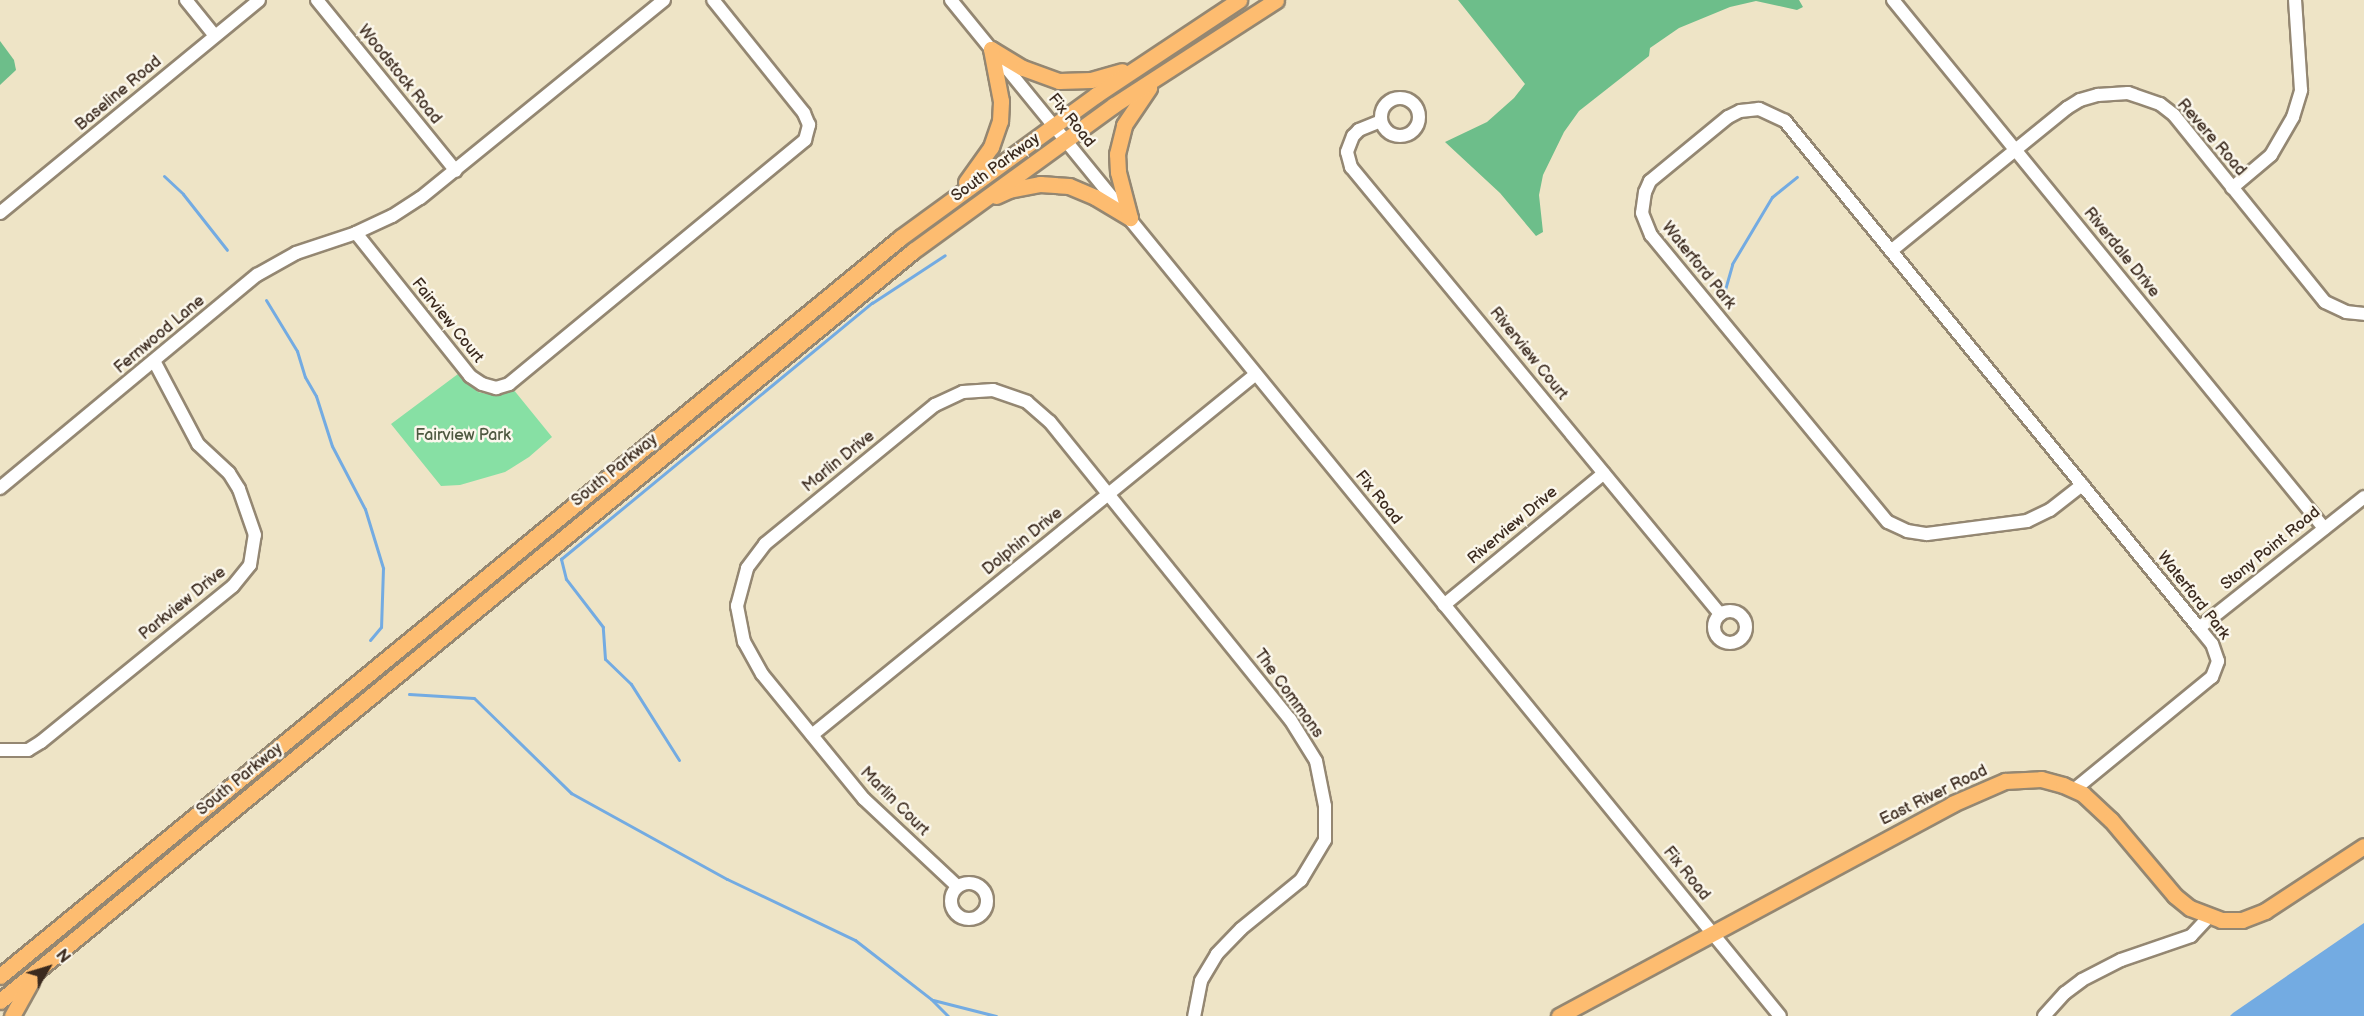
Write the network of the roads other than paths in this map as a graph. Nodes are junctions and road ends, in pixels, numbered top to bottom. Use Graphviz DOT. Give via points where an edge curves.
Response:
graph roads {
  1 [pos="186,0"];
  2 [pos="259,0"];
  3 [pos="318,0"];
  4 [pos="664,0"];
  5 [pos="713,0"];
  6 [pos="951,0"];
  7 [pos="1239,0"];
  8 [pos="1276,0"];
  9 [pos="1893,0"];
  10 [pos="2295,0"];
  11 [pos="215,36"];
  12 [pos="991,49"];
  13 [pos="1142,65"];
  14 [pos="1166,70"];
  15 [pos="1381,121"];
  16 [pos="1053,125"];
  17 [pos="1065,140"];
  18 [pos="2016,150"];
  19 [pos="456,171"];
  20 [pos="2232,188"];
  21 [pos="954,197"];
  22 [pos="0,213"];
  23 [pos="962,214"];
  24 [pos="1130,218"];
  25 [pos="356,233"];
  26 [pos="1891,251"];
  27 [pos="2364,314"];
  28 [pos="154,361"];
  29 [pos="1256,374"];
  30 [pos="1604,473"];
  31 [pos="2082,485"];
  32 [pos="0,488"];
  33 [pos="1109,493"];
  34 [pos="2364,497"];
  35 [pos="2324,528"];
  36 [pos="1443,605"];
  37 [pos="1720,614"];
  38 [pos="2199,628"];
  39 [pos="812,735"];
  40 [pos="0,750"];
  41 [pos="2075,789"];
  42 [pos="2364,846"];
  43 [pos="957,886"];
  44 [pos="2209,917"];
  45 [pos="1713,933"];
  46 [pos="23,957"];
  47 [pos="43,967"];
  48 [pos="0,969"];
  49 [pos="0,976"];
  50 [pos="0,1001"];
  51 [pos="12,1016"];
  52 [pos="1194,1016"];
  53 [pos="1558,1016"];
  54 [pos="1780,1016"];
  55 [pos="2044,1016"];
  1 -- 11 [label="street"];
  2 -- 11 [label="street, Baseline Road"];
  3 -- 19 [label="street, Woodstock Road"];
  4 -- 19 [label="street"];
  5 -- 25 [label="street, Fairview Court" via="804,112 809,125 805,140 509,384 488,387 470,376"];
  6 -- 12 [label="street, Fix Road"];
  7 -- 13 [label="main road, South Parkway"];
  8 -- 14 [label="main road, South Parkway"];
  9 -- 18 [label="street, Riverdale Drive"];
  10 -- 20 [label="street" via="2301,90 2293,117 2271,155"];
  11 -- 22 [label="street, Baseline Road"];
  12 -- 13 [label="main road" via="1023,68 1059,81 1091,80"];
  12 -- 16 [label="street, Fix Road"];
  12 -- 21 [label="main road" via="1001,101 998,129 986,154"];
  13 -- 16 [label="main road, South Parkway"];
  14 -- 17 [label="main road, South Parkway"];
  14 -- 24 [label="main road" via="1132,110 1120,138 1118,172"];
  15 -- 30 [label="street, Riverview Court" via="1353,136 1347,152 1352,167"];
  16 -- 17 [label="street, Fix Road"];
  16 -- 21 [label="main road, South Parkway"];
  17 -- 23 [label="main road, South Parkway"];
  17 -- 24 [label="street, Fix Road"];
  18 -- 20 [label="street, Revere Road" via="2079,100 2098,94 2128,93 2160,104 2174,115"];
  18 -- 26 [label="street, Revere Road"];
  18 -- 35 [label="street, Riverdale Drive"];
  19 -- 25 [label="street" via="392,216"];
  20 -- 27 [label="street, Revere Road" via="2325,302 2346,312"];
  21 -- 46 [label="main road, South Parkway" via="734,372"];
  23 -- 24 [label="main road" via="1009,190 1054,184 1081,190"];
  23 -- 47 [label="main road, South Parkway" via="734,396"];
  24 -- 29 [label="street, Fix Road"];
  25 -- 28 [label="street, Fernwood Lane" via="296,253 257,275"];
  26 -- 31 [label="street, Waterford Park"];
  26 -- 31 [label="street, Waterford Park" via="1785,121 1759,109 1728,117 1656,174 1645,192 1642,213 1651,235 1888,522 1907,531 1927,534 2027,521 2050,510"];
  28 -- 32 [label="street, Fernwood Lane"];
  28 -- 40 [label="street, Parkview Drive" via="198,444 229,473 239,489 255,535 253,558 233,586 40,742 28,750"];
  29 -- 33 [label="street, Dolphin Drive"];
  29 -- 36 [label="street, Fix Road"];
  30 -- 36 [label="street, Riverview Drive"];
  30 -- 37 [label="street, Riverview Court"];
  31 -- 38 [label="street, Waterford Park"];
  33 -- 39 [label="street, Dolphin Drive"];
  33 -- 39 [label="street, Marlin Drive" via="1036,408 1007,393 975,389 935,405 804,511 755,555 742,581 737,606 744,642 754,661"];
  33 -- 52 [label="street, The Commons" via="1290,719 1316,761 1325,806 1325,840 1310,868 1217,954 1201,981"];
  34 -- 35 [label="street, Stony Point Road"];
  35 -- 38 [label="street, Stony Point Road"];
  36 -- 45 [label="street, Fix Road"];
  38 -- 41 [label="street, Waterford Park" via="2218,655 2212,677"];
  39 -- 43 [label="street, Marlin Court" via="864,799"];
  41 -- 44 [label="main road, East River Road" via="2105,814 2175,896"];
  41 -- 45 [label="main road, East River Road" via="2027,778 1986,787"];
  42 -- 44 [label="main road, East River Road" via="2258,914 2231,921"];
  44 -- 55 [label="street" via="2191,936 2121,960 2082,980"];
  45 -- 53 [label="main road, East River Road"];
  45 -- 54 [label="street, Fix Road"];
  46 -- 48 [label="main road"];
  46 -- 49 [label="main road, South Parkway"];
  47 -- 50 [label="main road, South Parkway"];
  47 -- 51 [label="main road" via="21,996"];
}
